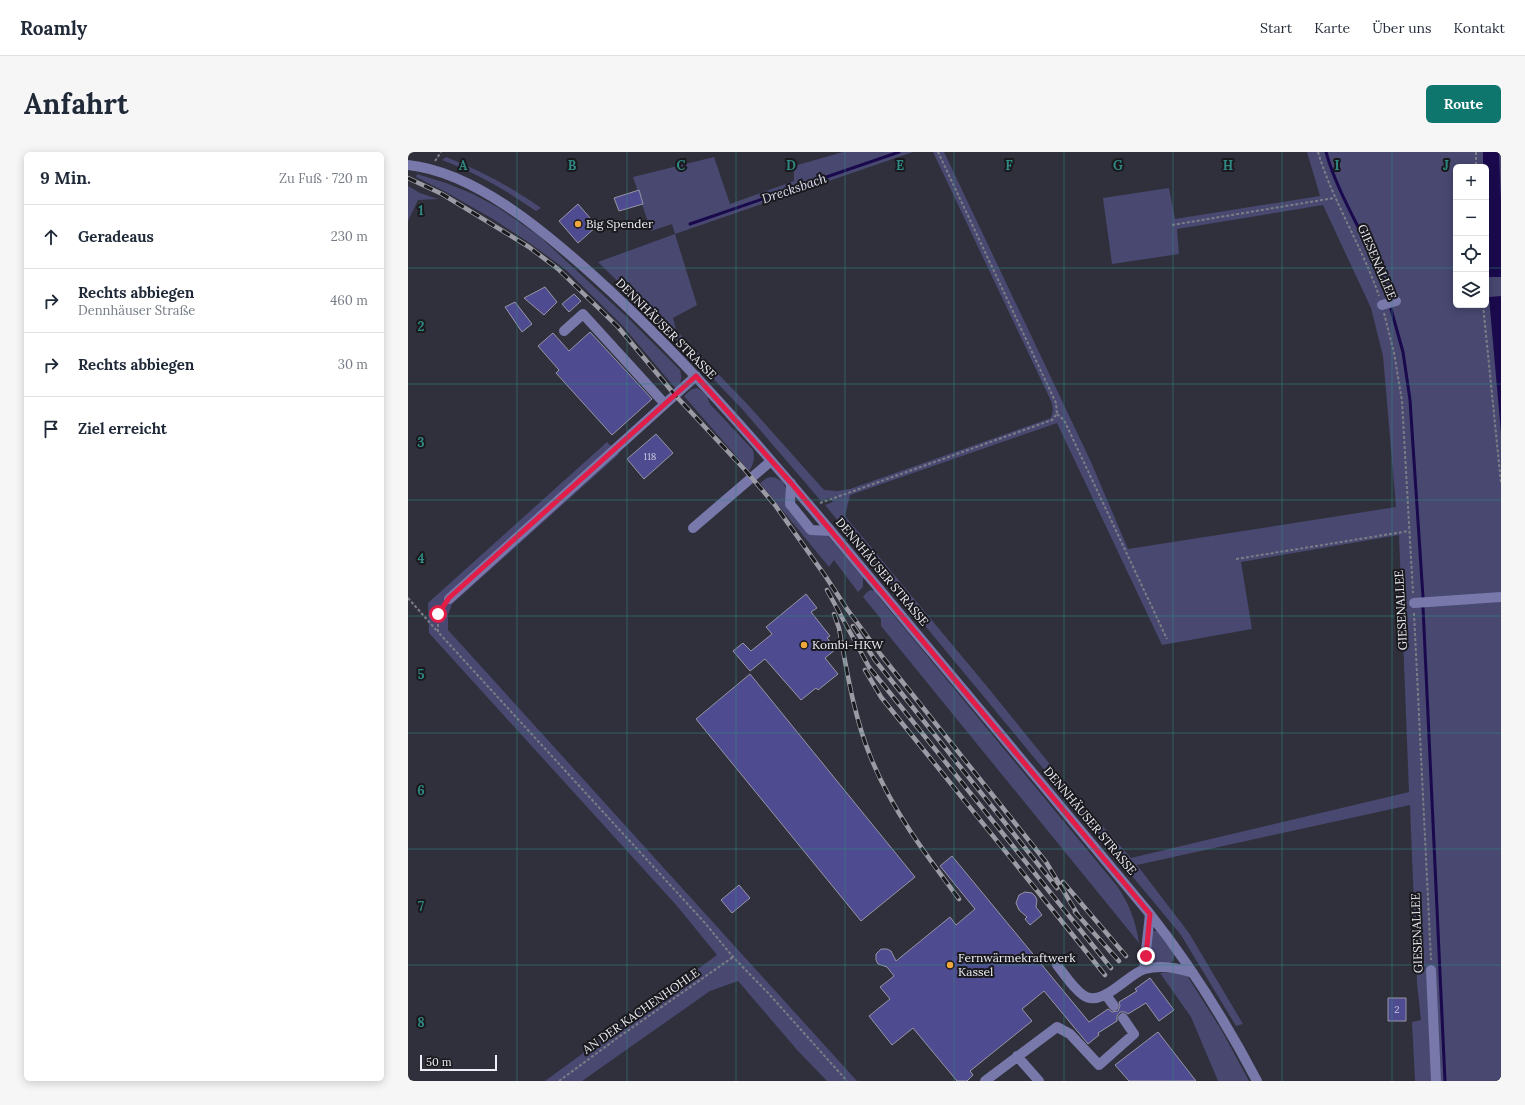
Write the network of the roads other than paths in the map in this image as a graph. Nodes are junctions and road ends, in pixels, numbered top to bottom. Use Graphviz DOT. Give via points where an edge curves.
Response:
graph roads {
  1 [pos="408,165"];
  2 [pos="1396,301"];
  3 [pos="1382,305"];
  4 [pos="564,331"];
  5 [pos="696,376"];
  6 [pos="665,404"];
  7 [pos="771,461"];
  8 [pos="791,483"];
  9 [pos="693,528"];
  10 [pos="831,531"];
  11 [pos="1501,597"];
  12 [pos="449,598"];
  13 [pos="1414,603"];
  14 [pos="1150,914"];
  15 [pos="1057,965"];
  16 [pos="1144,969"];
  17 [pos="1431,970"];
  18 [pos="1193,973"];
  19 [pos="1106,995"];
  20 [pos="1114,1006"];
  21 [pos="1123,1018"];
  22 [pos="1017,1056"];
  23 [pos="985,1081"];
  24 [pos="1039,1081"];
  25 [pos="1257,1081"];
  26 [pos="1436,1081"];
  1 -- 5 [label="street, DENNHÄUSER STRASSE" via="450,176 478,190 502,203 542,232 632,311"];
  2 -- 3 [label="street"];
  4 -- 6 [label="street" via="583,314"];
  5 -- 6 [label="street"];
  5 -- 7 [label="street, DENNHÄUSER STRASSE"];
  6 -- 12 [label="street"];
  7 -- 8 [label="street, DENNHÄUSER STRASSE"];
  7 -- 9 [label="street"];
  8 -- 10 [label="street, DENNHÄUSER STRASSE"];
  8 -- 10 [label="street" via="790,504 811,530"];
  10 -- 14 [label="street, DENNHÄUSER STRASSE"];
  11 -- 13 [label="street"];
  14 -- 16 [label="street"];
  14 -- 18 [label="street, DENNHÄUSER STRASSE"];
  15 -- 19 [label="street" via="1084,996 1096,999"];
  16 -- 18 [label="street" via="1178,968"];
  16 -- 19 [label="street"];
  17 -- 26 [label="street, GIESENALLEE"];
  18 -- 25 [label="street, DENNHÄUSER STRASSE" via="1228,1028"];
  19 -- 20 [label="street"];
  21 -- 22 [label="street" via="1134,1034 1099,1065 1070,1034 1056,1027"];
  22 -- 23 [label="street"];
  22 -- 24 [label="street"];
}
